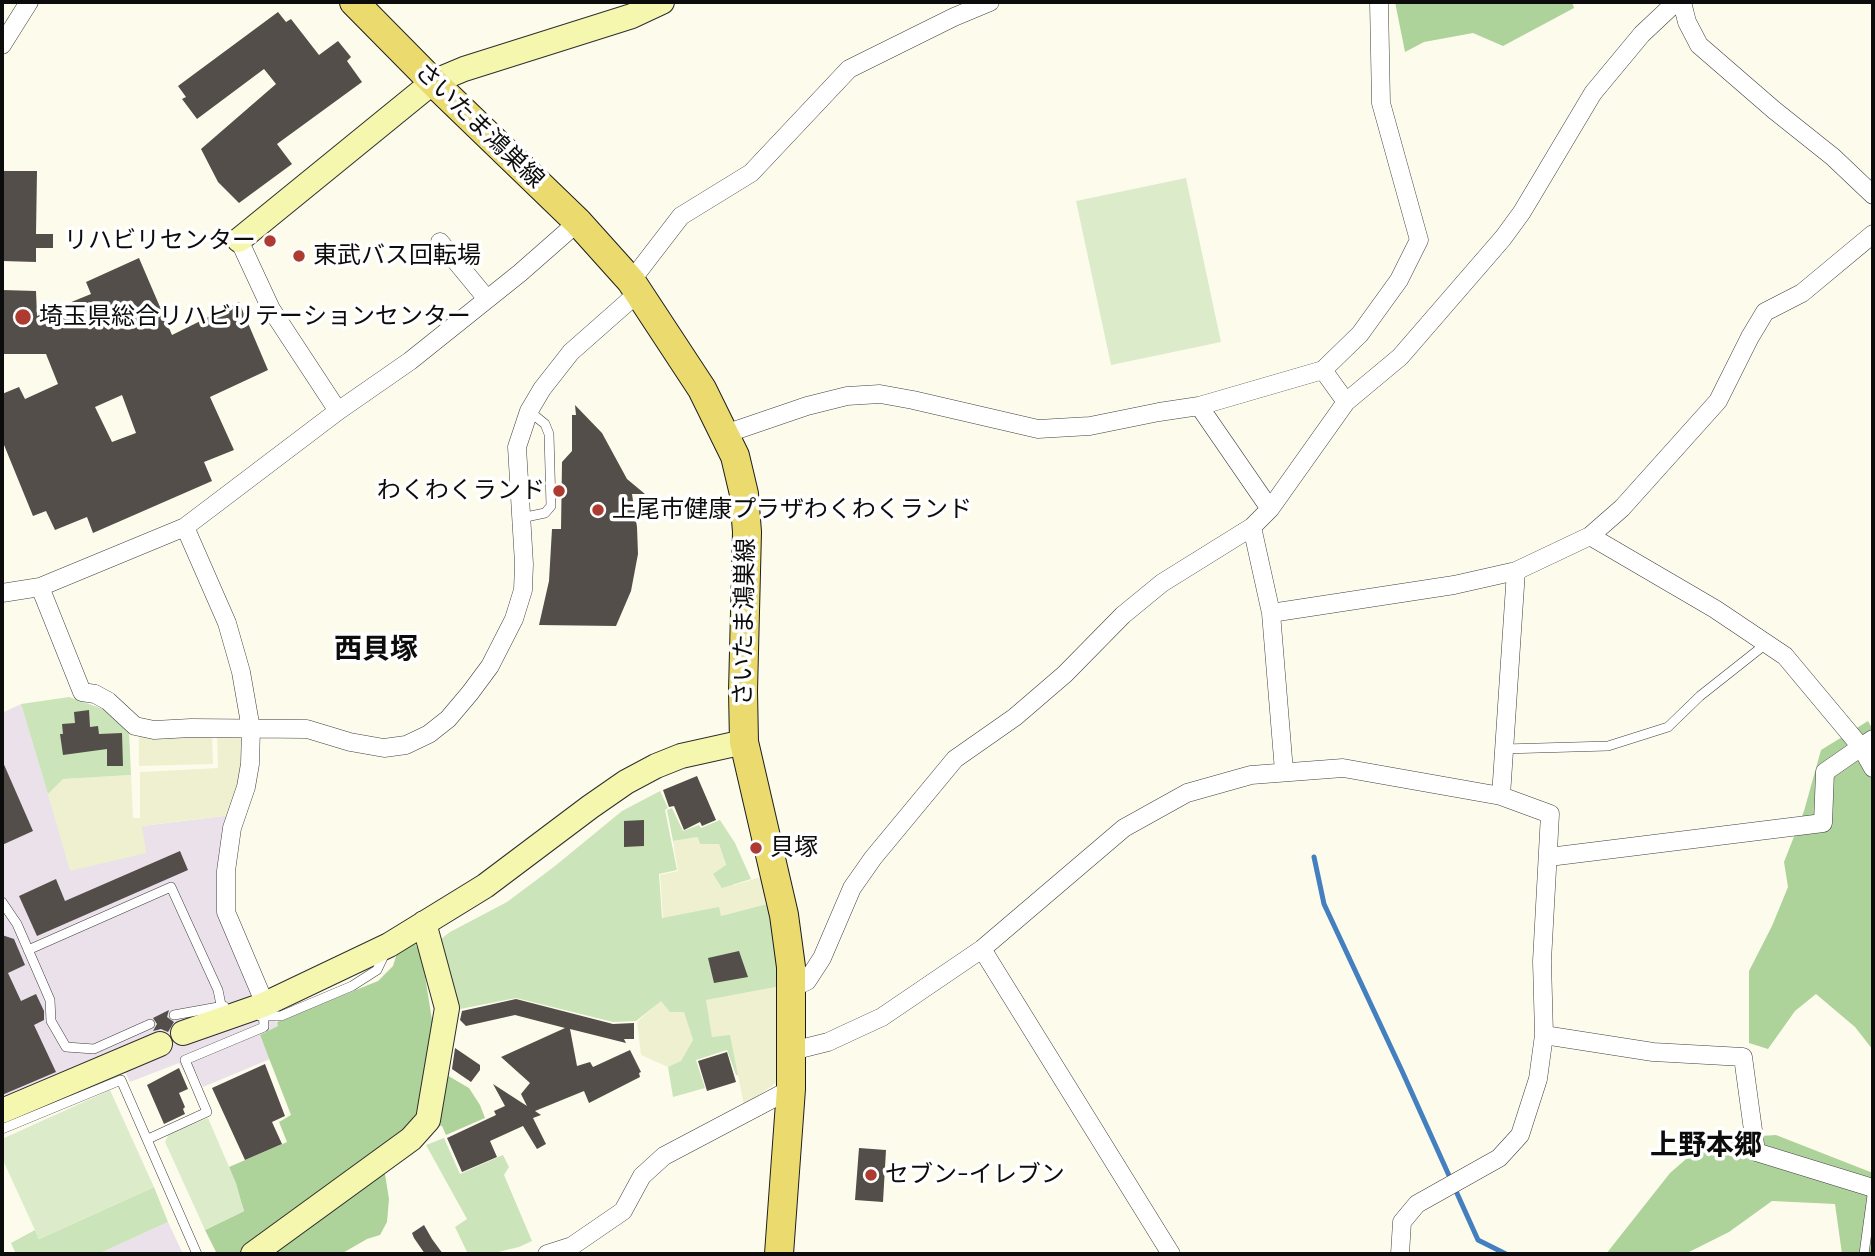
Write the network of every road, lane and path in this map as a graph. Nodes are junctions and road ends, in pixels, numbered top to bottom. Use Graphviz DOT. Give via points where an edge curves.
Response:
graph roads {
  1 [pos="29,2"];
  2 [pos="354,2"];
  3 [pos="662,2"];
  4 [pos="990,2"];
  5 [pos="1379,2"];
  6 [pos="1676,2"];
  7 [pos="1682,2"];
  8 [pos="629,9"];
  9 [pos="2,45"];
  10 [pos="433,82"];
  11 [pos="1873,195"];
  12 [pos="578,222"];
  13 [pos="1873,234"];
  14 [pos="239,240"];
  15 [pos="440,242"];
  16 [pos="635,286"];
  17 [pos="487,299"];
  18 [pos="1323,370"];
  19 [pos="1346,402"];
  20 [pos="1199,406"];
  21 [pos="338,411"];
  22 [pos="529,411"];
  23 [pos="725,435"];
  24 [pos="1270,509"];
  25 [pos="521,518"];
  26 [pos="185,527"];
  27 [pos="1252,527"];
  28 [pos="1590,536"];
  29 [pos="1516,571"];
  30 [pos="40,587"];
  31 [pos="2,593"];
  32 [pos="1271,613"];
  33 [pos="1767,643"];
  34 [pos="251,729"];
  35 [pos="744,742"];
  36 [pos="1867,743"];
  37 [pos="1504,749"];
  38 [pos="1873,768"];
  39 [pos="1284,771"];
  40 [pos="1501,796"];
  41 [pos="1549,857"];
  42 [pos="2,902"];
  43 [pos="424,923"];
  44 [pos="982,948"];
  45 [pos="29,950"];
  46 [pos="792,988"];
  47 [pos="250,1010"];
  48 [pos="179,1024"];
  49 [pos="155,1034"];
  50 [pos="1544,1035"];
  51 [pos="792,1051"];
  52 [pos="791,1089"];
  53 [pos="2,1111"];
  54 [pos="2,1129"];
  55 [pos="148,1139"];
  56 [pos="1873,1188"];
  57 [pos="197,1254"];
  58 [pos="253,1254"];
  59 [pos="547,1254"];
  60 [pos="779,1254"];
  61 [pos="1171,1254"];
  62 [pos="1400,1254"];
  63 [pos="1864,1254"];
  1 -- 9 [label="street"];
  2 -- 10 [label="main road, さいたま鴻巣線"];
  3 -- 8 [label="street"];
  4 -- 16 [label="street" via="849,69 751,173 681,216"];
  5 -- 18 [label="street" via="1381,103 1419,240 1399,280"];
  6 -- 19 [label="street" via="1642,34 1593,93 1503,238 1400,357"];
  7 -- 11 [label="street" via="1699,45"];
  8 -- 10 [label="street"];
  10 -- 12 [label="main road, さいたま鴻巣線"];
  10 -- 14 [label="street"];
  12 -- 16 [label="main road, さいたま鴻巣線"];
  12 -- 17 [label="street"];
  13 -- 28 [label="street" via="1802,293 1765,312 1718,401 1622,508"];
  14 -- 21 [label="street" via="271,309"];
  15 -- 17 [label="street"];
  16 -- 22 [label="street" via="571,352"];
  16 -- 23 [label="main road, さいたま鴻巣線" via="702,389"];
  17 -- 21 [label="street"];
  18 -- 19 [label="street"];
  18 -- 20 [label="street"];
  19 -- 24 [label="street"];
  20 -- 23 [label="street" via="1090,426 1038,429 880,394 807,406"];
  20 -- 24 [label="street"];
  21 -- 26 [label="street"];
  22 -- 25 [label="street" via="517,447"];
  22 -- 25 [label="lane" via="545,424 549,434 551,506 545,513"];
  23 -- 35 [label="main road, さいたま鴻巣線" via="740,475 747,532"];
  24 -- 27 [label="street"];
  25 -- 34 [label="street" via="523,590 514,619 490,666 448,719 429,734 406,745 384,748 307,729"];
  26 -- 30 [label="street"];
  26 -- 34 [label="street" via="227,623"];
  27 -- 32 [label="street"];
  27 -- 46 [label="street" via="1162,583 1065,674 955,759 873,858 852,888 822,958 807,981"];
  28 -- 29 [label="street"];
  28 -- 33 [label="street"];
  29 -- 32 [label="street"];
  29 -- 37 [label="street"];
  30 -- 31 [label="street"];
  30 -- 34 [label="street" via="82,692 108,701 144,729"];
  32 -- 39 [label="street"];
  33 -- 36 [label="street" via="1786,656"];
  33 -- 37 [label="lane" via="1668,727 1608,746"];
  34 -- 47 [label="street" via="246,787 232,828 226,871 226,912"];
  35 -- 43 [label="street" via="681,756 626,782 485,887"];
  35 -- 46 [label="main road, さいたま鴻巣線" via="784,915"];
  36 -- 38 [label="street"];
  36 -- 41 [label="street" via="1825,772 1823,823"];
  37 -- 40 [label="street"];
  39 -- 40 [label="street" via="1343,768"];
  39 -- 44 [label="street" via="1187,793 1124,828"];
  40 -- 41 [label="street" via="1550,814"];
  41 -- 50 [label="street" via="1542,961"];
  42 -- 45 [label="lane"];
  43 -- 47 [label="street" via="389,945"];
  43 -- 58 [label="street" via="447,1008 428,1120 411,1139"];
  44 -- 51 [label="street" via="882,1017 828,1042"];
  44 -- 61 [label="street"];
  45 -- 47 [label="lane" via="171,887 218,990"];
  45 -- 49 [label="lane" via="50,999 51,1021 66,1047 94,1049"];
  46 -- 51 [label="main road, さいたま鴻巣線"];
  47 -- 48 [label="street"];
  47 -- 55 [label="lane" via="264,1027 185,1060 207,1112"];
  49 -- 53 [label="street"];
  50 -- 56 [label="street" via="1653,1052 1743,1057 1756,1152"];
  50 -- 62 [label="street" via="1538,1079 1520,1135 1499,1158 1417,1204 1402,1222"];
  51 -- 52 [label="main road, さいたま鴻巣線"];
  52 -- 59 [label="street" via="664,1156 642,1176 623,1211 572,1247"];
  52 -- 60 [label="main road, さいたま鴻巣線"];
  54 -- 55 [label="lane" via="121,1080"];
  55 -- 57 [label="lane"];
  56 -- 63 [label="lane"];
}
